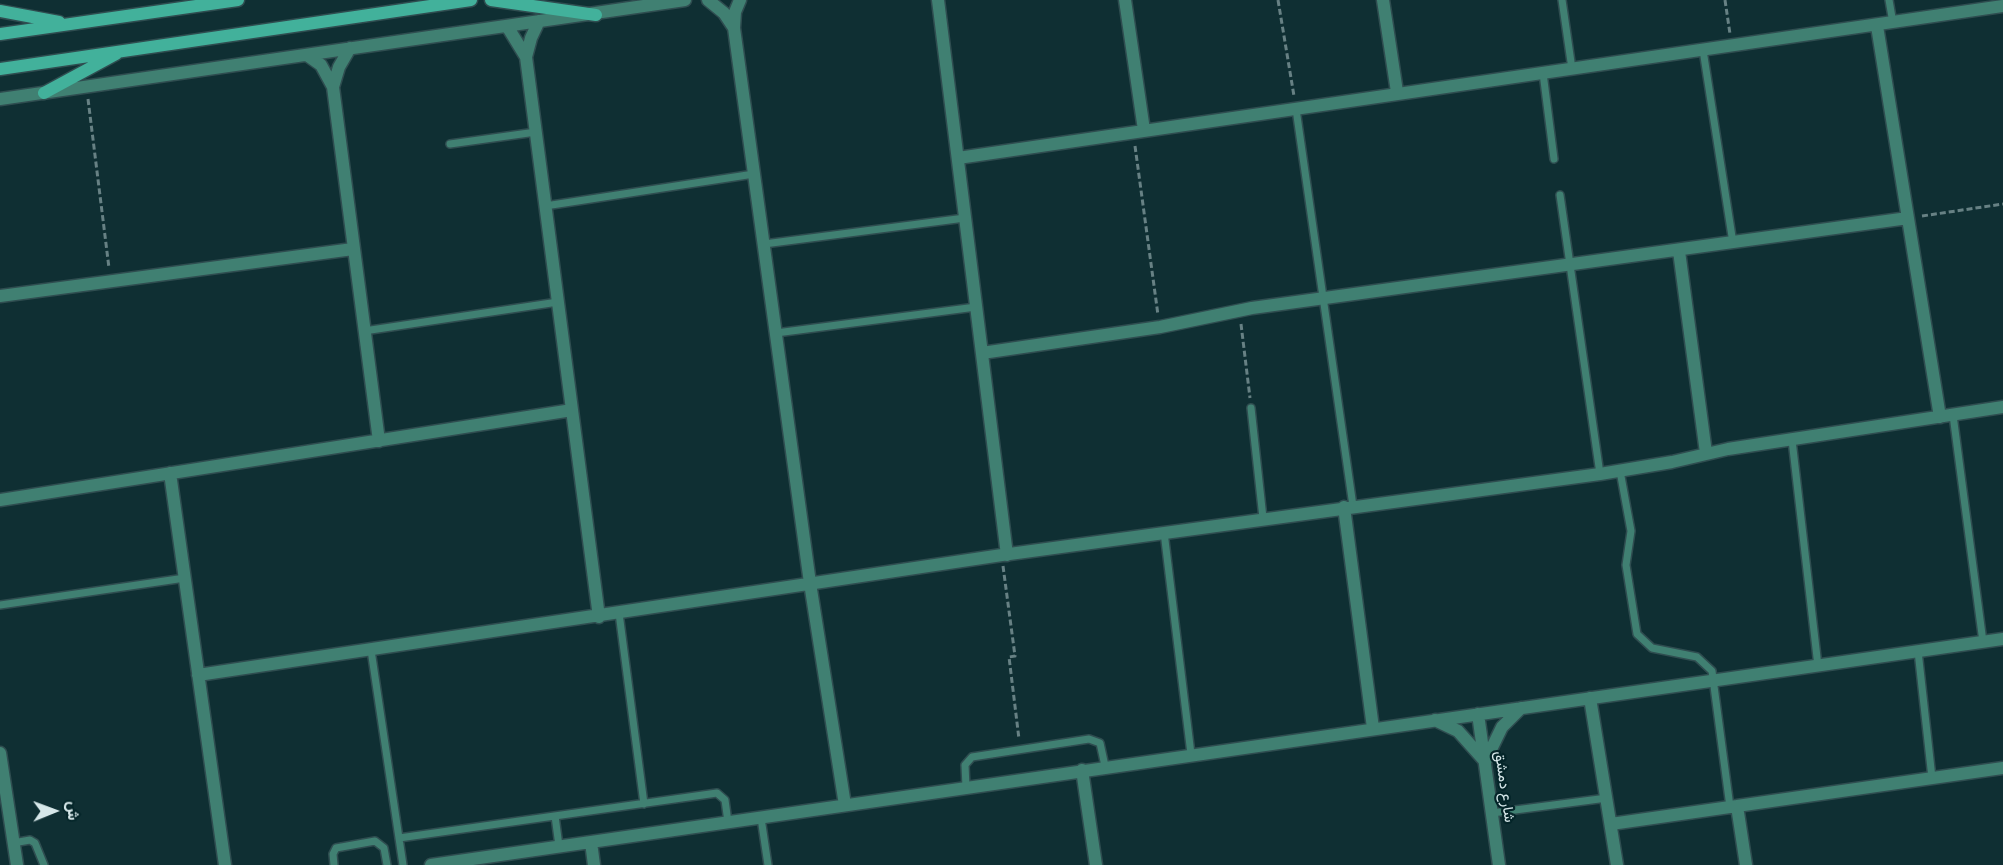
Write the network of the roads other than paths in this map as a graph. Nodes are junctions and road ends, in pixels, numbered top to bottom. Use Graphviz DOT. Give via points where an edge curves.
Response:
graph roads {
  1 [pos="238,0"];
  2 [pos="471,0"];
  3 [pos="491,0"];
  4 [pos="685,0"];
  5 [pos="708,0"];
  6 [pos="740,0"];
  7 [pos="938,0"];
  8 [pos="1125,0"];
  9 [pos="1383,0"];
  10 [pos="1562,0"];
  11 [pos="1889,0"];
  12 [pos="2003,6"];
  13 [pos="0,11"];
  14 [pos="596,15"];
  15 [pos="539,21"];
  16 [pos="1893,23"];
  17 [pos="69,24"];
  18 [pos="507,26"];
  19 [pos="1877,26"];
  20 [pos="734,28"];
  21 [pos="0,34"];
  22 [pos="350,48"];
  23 [pos="124,50"];
  24 [pos="1703,50"];
  25 [pos="308,55"];
  26 [pos="526,57"];
  27 [pos="0,69"];
  28 [pos="1572,69"];
  29 [pos="1543,73"];
  30 [pos="333,87"];
  31 [pos="1397,92"];
  32 [pos="44,93"];
  33 [pos="0,99"];
  34 [pos="1296,109"];
  35 [pos="1138,131"];
  36 [pos="536,132"];
  37 [pos="450,144"];
  38 [pos="958,158"];
  39 [pos="1554,159"];
  40 [pos="754,174"];
  41 [pos="1560,195"];
  42 [pos="545,206"];
  43 [pos="965,218"];
  44 [pos="1908,218"];
  45 [pos="1733,243"];
  46 [pos="764,244"];
  47 [pos="353,249"];
  48 [pos="1679,251"];
  49 [pos="1570,265"];
  50 [pos="0,296"];
  51 [pos="1323,299"];
  52 [pos="558,302"];
  53 [pos="976,307"];
  54 [pos="364,331"];
  55 [pos="776,333"];
  56 [pos="982,353"];
  57 [pos="2003,407"];
  58 [pos="1251,408"];
  59 [pos="572,410"];
  60 [pos="1947,416"];
  61 [pos="1792,440"];
  62 [pos="379,441"];
  63 [pos="1706,453"];
  64 [pos="1620,471"];
  65 [pos="170,473"];
  66 [pos="1599,474"];
  67 [pos="0,500"];
  68 [pos="1348,507"];
  69 [pos="1263,519"];
  70 [pos="1164,532"];
  71 [pos="1004,555"];
  72 [pos="184,578"];
  73 [pos="810,583"];
  74 [pos="0,605"];
  75 [pos="619,614"];
  76 [pos="599,617"];
  77 [pos="2003,639"];
  78 [pos="1983,642"];
  79 [pos="371,650"];
  80 [pos="1918,651"];
  81 [pos="1818,666"];
  82 [pos="198,675"];
  83 [pos="1714,681"];
  84 [pos="1590,698"];
  85 [pos="1521,708"];
  86 [pos="1478,714"];
  87 [pos="1434,720"];
  88 [pos="1373,728"];
  89 [pos="0,753"];
  90 [pos="1191,754"];
  91 [pos="1485,763"];
  92 [pos="1105,766"];
  93 [pos="2003,768"];
  94 [pos="1083,770"];
  95 [pos="1932,778"];
  96 [pos="966,787"];
  97 [pos="1606,798"];
  98 [pos="644,804"];
  99 [pos="845,805"];
  100 [pos="1733,807"];
  101 [pos="1492,813"];
  102 [pos="555,816"];
  103 [pos="761,818"];
  104 [pos="728,822"];
  105 [pos="1611,825"];
  106 [pos="399,838"];
  107 [pos="591,842"];
  108 [pos="13,843"];
  109 [pos="559,846"];
  110 [pos="16,865"];
  111 [pos="44,865"];
  112 [pos="225,865"];
  113 [pos="334,865"];
  114 [pos="387,865"];
  115 [pos="403,865"];
  116 [pos="431,865"];
  117 [pos="594,865"];
  118 [pos="768,865"];
  119 [pos="1096,865"];
  120 [pos="1499,865"];
  121 [pos="1617,865"];
  122 [pos="1746,865"];
  1 -- 17 [label="main road"];
  2 -- 23 [label="main road"];
  3 -- 14 [label="main road"];
  4 -- 14 [label="street"];
  5 -- 20 [label="street"];
  6 -- 20 [label="street"];
  7 -- 38 [label="street"];
  8 -- 35 [label="street"];
  9 -- 31 [label="street"];
  10 -- 28 [label="lane"];
  11 -- 16 [label="lane"];
  12 -- 16 [label="street"];
  13 -- 17 [label="main road"];
  14 -- 15 [label="street"];
  15 -- 18 [label="street"];
  15 -- 26 [label="street"];
  16 -- 19 [label="street"];
  17 -- 21 [label="main road"];
  18 -- 22 [label="street"];
  18 -- 26 [label="street"];
  19 -- 24 [label="street"];
  19 -- 44 [label="street"];
  20 -- 40 [label="street"];
  22 -- 25 [label="street"];
  22 -- 30 [label="street"];
  23 -- 27 [label="main road"];
  23 -- 32 [label="main road"];
  24 -- 28 [label="street"];
  24 -- 45 [label="lane"];
  25 -- 30 [label="street" via="321,65"];
  25 -- 32 [label="street"];
  26 -- 36 [label="street"];
  28 -- 29 [label="street"];
  29 -- 31 [label="street"];
  29 -- 39 [label="lane"];
  30 -- 47 [label="street"];
  31 -- 34 [label="street"];
  32 -- 33 [label="street"];
  34 -- 35 [label="street"];
  34 -- 51 [label="lane"];
  35 -- 38 [label="street"];
  36 -- 37 [label="lane"];
  36 -- 42 [label="street"];
  38 -- 43 [label="street"];
  40 -- 42 [label="lane"];
  40 -- 46 [label="street"];
  41 -- 49 [label="lane"];
  42 -- 52 [label="street"];
  43 -- 46 [label="lane"];
  43 -- 53 [label="street"];
  44 -- 45 [label="street"];
  44 -- 60 [label="street"];
  45 -- 48 [label="street"];
  46 -- 55 [label="street"];
  47 -- 50 [label="street"];
  47 -- 54 [label="street"];
  48 -- 49 [label="street"];
  48 -- 63 [label="street"];
  49 -- 51 [label="street"];
  49 -- 66 [label="lane"];
  51 -- 56 [label="street"];
  51 -- 68 [label="lane"];
  52 -- 54 [label="lane"];
  52 -- 59 [label="street"];
  53 -- 55 [label="lane"];
  53 -- 56 [label="street"];
  54 -- 62 [label="street"];
  55 -- 73 [label="street"];
  56 -- 71 [label="street"];
  57 -- 60 [label="street"];
  58 -- 69 [label="lane"];
  59 -- 62 [label="street"];
  59 -- 76 [label="street"];
  60 -- 61 [label="street"];
  60 -- 78 [label="lane"];
  61 -- 63 [label="street"];
  61 -- 81 [label="lane"];
  62 -- 65 [label="street"];
  63 -- 64 [label="street"];
  64 -- 66 [label="street"];
  64 -- 83 [label="lane" via="1632,531 1626,565 1637,634 1652,648 1697,657 1706,663"];
  65 -- 67 [label="street"];
  65 -- 72 [label="street"];
  66 -- 68 [label="street"];
  68 -- 69 [label="street"];
  68 -- 88 [label="street"];
  69 -- 70 [label="street"];
  70 -- 71 [label="street"];
  70 -- 90 [label="lane"];
  71 -- 73 [label="street"];
  72 -- 74 [label="lane"];
  72 -- 82 [label="street"];
  73 -- 75 [label="street"];
  73 -- 99 [label="street"];
  75 -- 76 [label="street"];
  75 -- 98 [label="lane"];
  76 -- 79 [label="street"];
  77 -- 78 [label="street"];
  78 -- 80 [label="street"];
  79 -- 82 [label="street"];
  79 -- 106 [label="lane"];
  80 -- 81 [label="street"];
  80 -- 95 [label="lane"];
  81 -- 83 [label="street"];
  82 -- 112 [label="street"];
  83 -- 84 [label="street"];
  83 -- 100 [label="lane"];
  84 -- 85 [label="street"];
  84 -- 97 [label="street"];
  85 -- 86 [label="street"];
  85 -- 91 [label="street" via="1502,727"];
  86 -- 87 [label="street"];
  86 -- 91 [label="street, شارع دمشق"];
  87 -- 88 [label="street"];
  87 -- 91 [label="street" via="1458,731"];
  88 -- 90 [label="street"];
  89 -- 108 [label="street"];
  90 -- 92 [label="street"];
  91 -- 101 [label="street, شارع دمشق"];
  92 -- 94 [label="street"];
  92 -- 96 [label="lane" via="1100,743 1094,739 1021,749 972,757 965,765"];
  93 -- 95 [label="street"];
  94 -- 96 [label="street"];
  94 -- 119 [label="street"];
  95 -- 100 [label="street"];
  96 -- 99 [label="street"];
  97 -- 101 [label="lane"];
  97 -- 105 [label="street"];
  98 -- 102 [label="lane"];
  98 -- 104 [label="lane" via="717,793 725,800"];
  99 -- 103 [label="street"];
  100 -- 105 [label="street"];
  100 -- 122 [label="street"];
  101 -- 120 [label="street, شارع دمشق"];
  102 -- 106 [label="lane"];
  102 -- 109 [label="lane"];
  103 -- 104 [label="street"];
  103 -- 118 [label="lane"];
  104 -- 107 [label="street"];
  105 -- 121 [label="street"];
  106 -- 115 [label="lane"];
  107 -- 109 [label="street"];
  107 -- 117 [label="street"];
  108 -- 110 [label="street"];
  108 -- 111 [label="lane" via="35,843"];
  109 -- 116 [label="street"];
  113 -- 114 [label="lane" via="333,854 339,847 375,841 384,848"];
}
